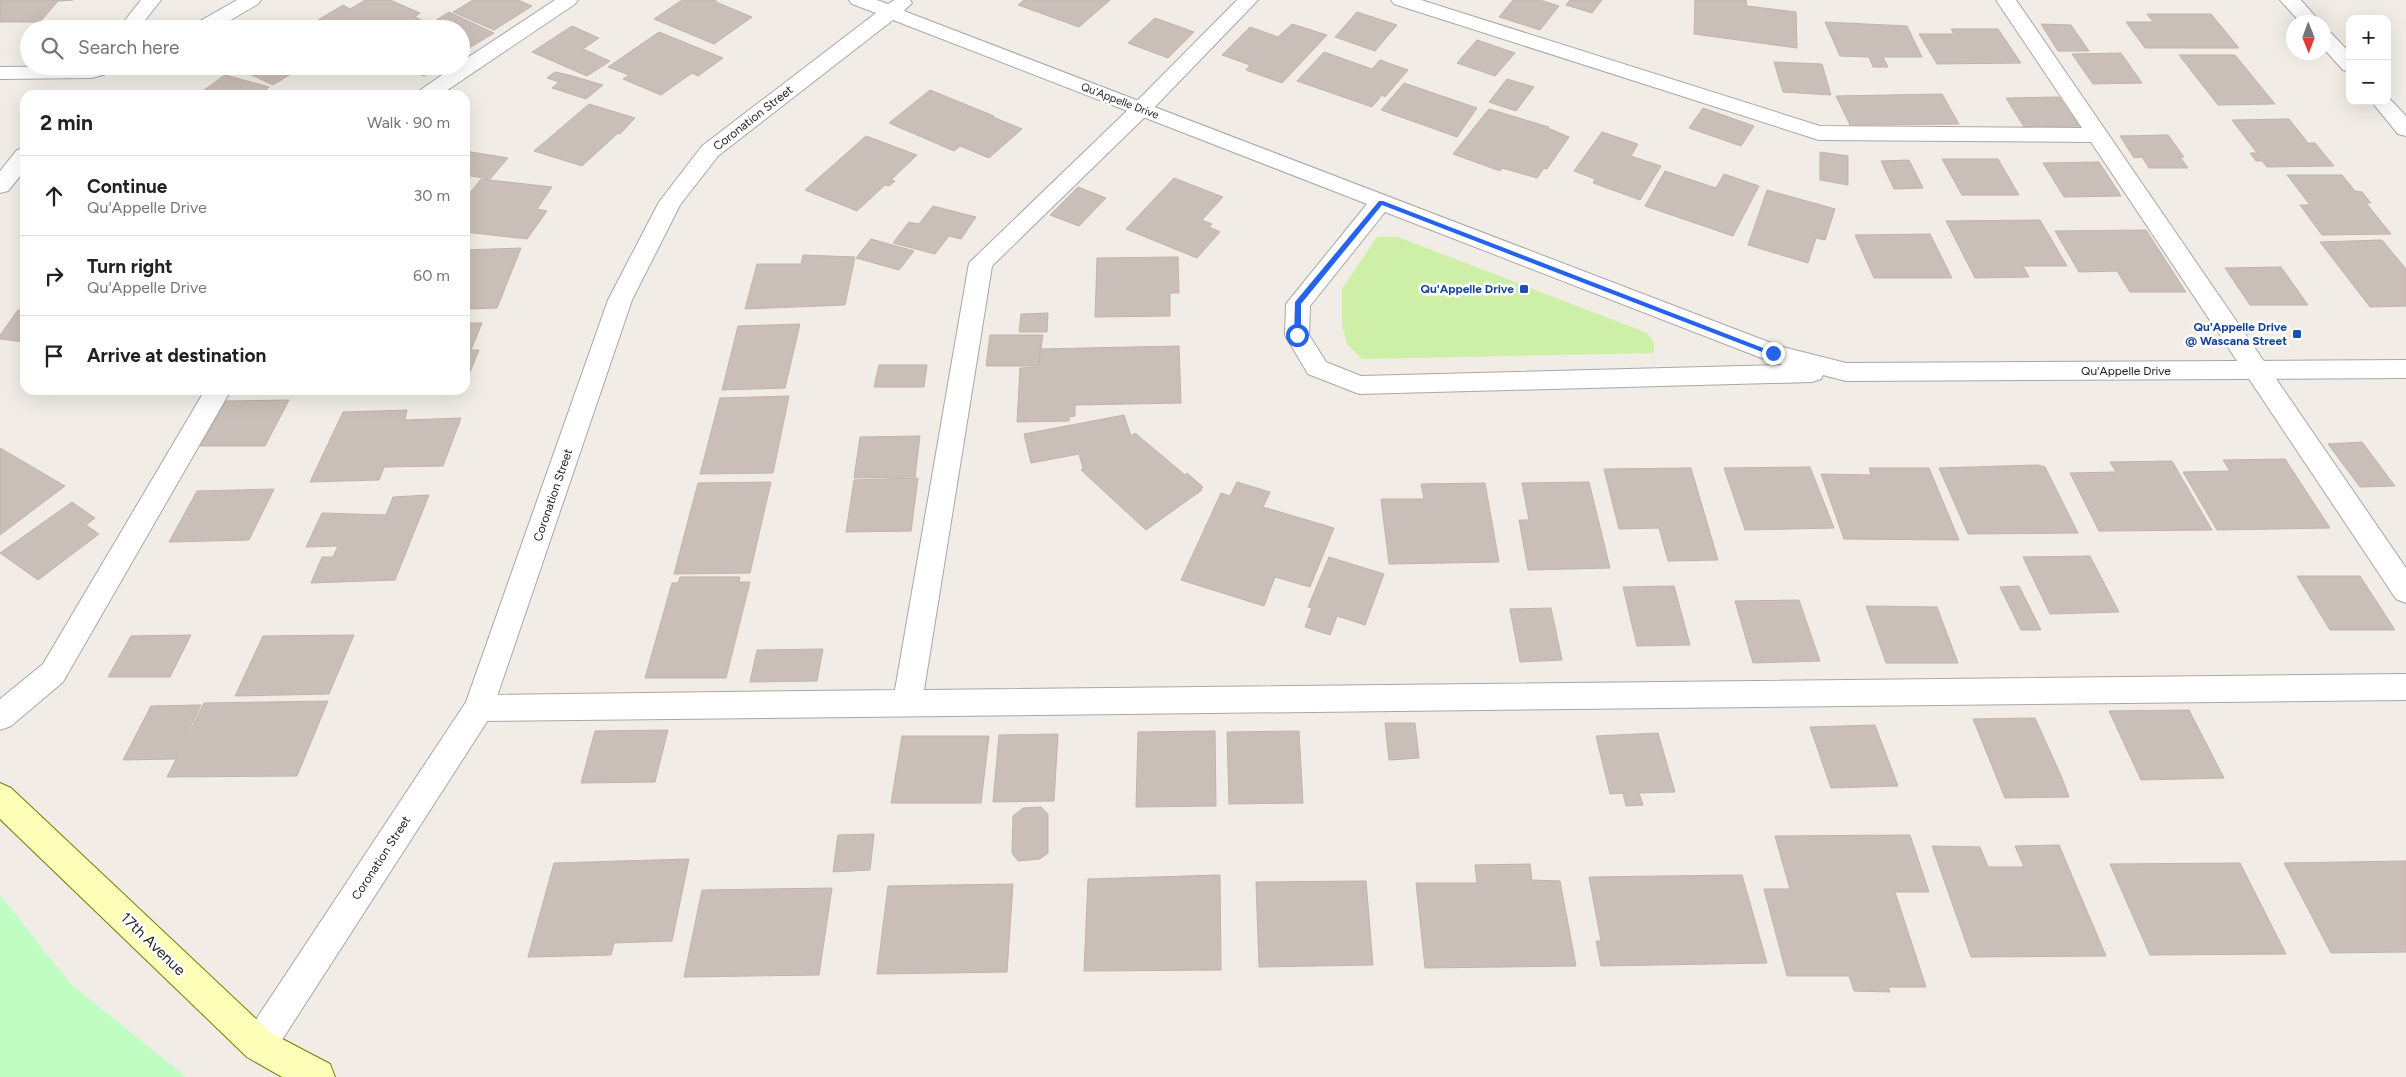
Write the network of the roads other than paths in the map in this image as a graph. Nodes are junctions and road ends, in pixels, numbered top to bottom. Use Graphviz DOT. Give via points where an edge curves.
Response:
graph roads {
  1 [pos="151,0"];
  2 [pos="252,0"];
  3 [pos="568,0"];
  4 [pos="859,0"];
  5 [pos="1248,0"];
  6 [pos="1402,0"];
  7 [pos="2006,0"];
  8 [pos="2290,0"];
  9 [pos="898,6"];
  10 [pos="2304,15"];
  11 [pos="135,20"];
  12 [pos="216,20"];
  13 [pos="2331,45"];
  14 [pos="2346,62"];
  15 [pos="470,66"];
  16 [pos="20,72"];
  17 [pos="0,73"];
  18 [pos="89,75"];
  19 [pos="456,75"];
  20 [pos="77,90"];
  21 [pos="433,90"];
  22 [pos="2385,105"];
  23 [pos="1141,109"];
  24 [pos="2406,129"];
  25 [pos="2097,135"];
  26 [pos="20,161"];
  27 [pos="0,186"];
  28 [pos="1381,202"];
  29 [pos="2406,369"];
  30 [pos="2257,371"];
  31 [pos="1846,372"];
  32 [pos="215,395"];
  33 [pos="2406,591"];
  34 [pos="2406,687"];
  35 [pos="907,705"];
  36 [pos="479,708"];
  37 [pos="0,717"];
  38 [pos="0,798"];
  39 [pos="259,1045"];
  40 [pos="317,1077"];
  1 -- 11 [label="street"];
  2 -- 12 [label="street"];
  3 -- 15 [label="street"];
  4 -- 9 [label="street, Qu'Appelle Drive"];
  5 -- 23 [label="street"];
  6 -- 25 [label="street" via="1819,133"];
  7 -- 25 [label="street"];
  8 -- 10 [label="street"];
  9 -- 23 [label="street, Qu'Appelle Drive"];
  9 -- 36 [label="street, Coronation Street" via="710,151 670,202 620,300"];
  13 -- 14 [label="street"];
  16 -- 17 [label="street"];
  18 -- 20 [label="street"];
  19 -- 21 [label="street"];
  22 -- 24 [label="street"];
  23 -- 28 [label="street, Qu'Appelle Drive"];
  23 -- 35 [label="street" via="981,263"];
  25 -- 30 [label="street"];
  26 -- 27 [label="street"];
  28 -- 31 [label="street, Qu'Appelle Drive" via="1773,353"];
  28 -- 31 [label="street, Qu'Appelle Drive" via="1298,304 1297,335 1317,368 1359,385"];
  29 -- 30 [label="street, Qu'Appelle Drive"];
  30 -- 31 [label="street, Qu'Appelle Drive"];
  30 -- 33 [label="street"];
  32 -- 37 [label="street" via="53,673"];
  34 -- 35 [label="street"];
  35 -- 36 [label="street"];
  36 -- 39 [label="street, Coronation Street"];
  38 -- 39 [label="street, 17th Avenue"];
  39 -- 40 [label="street, 17th Avenue"];
}
